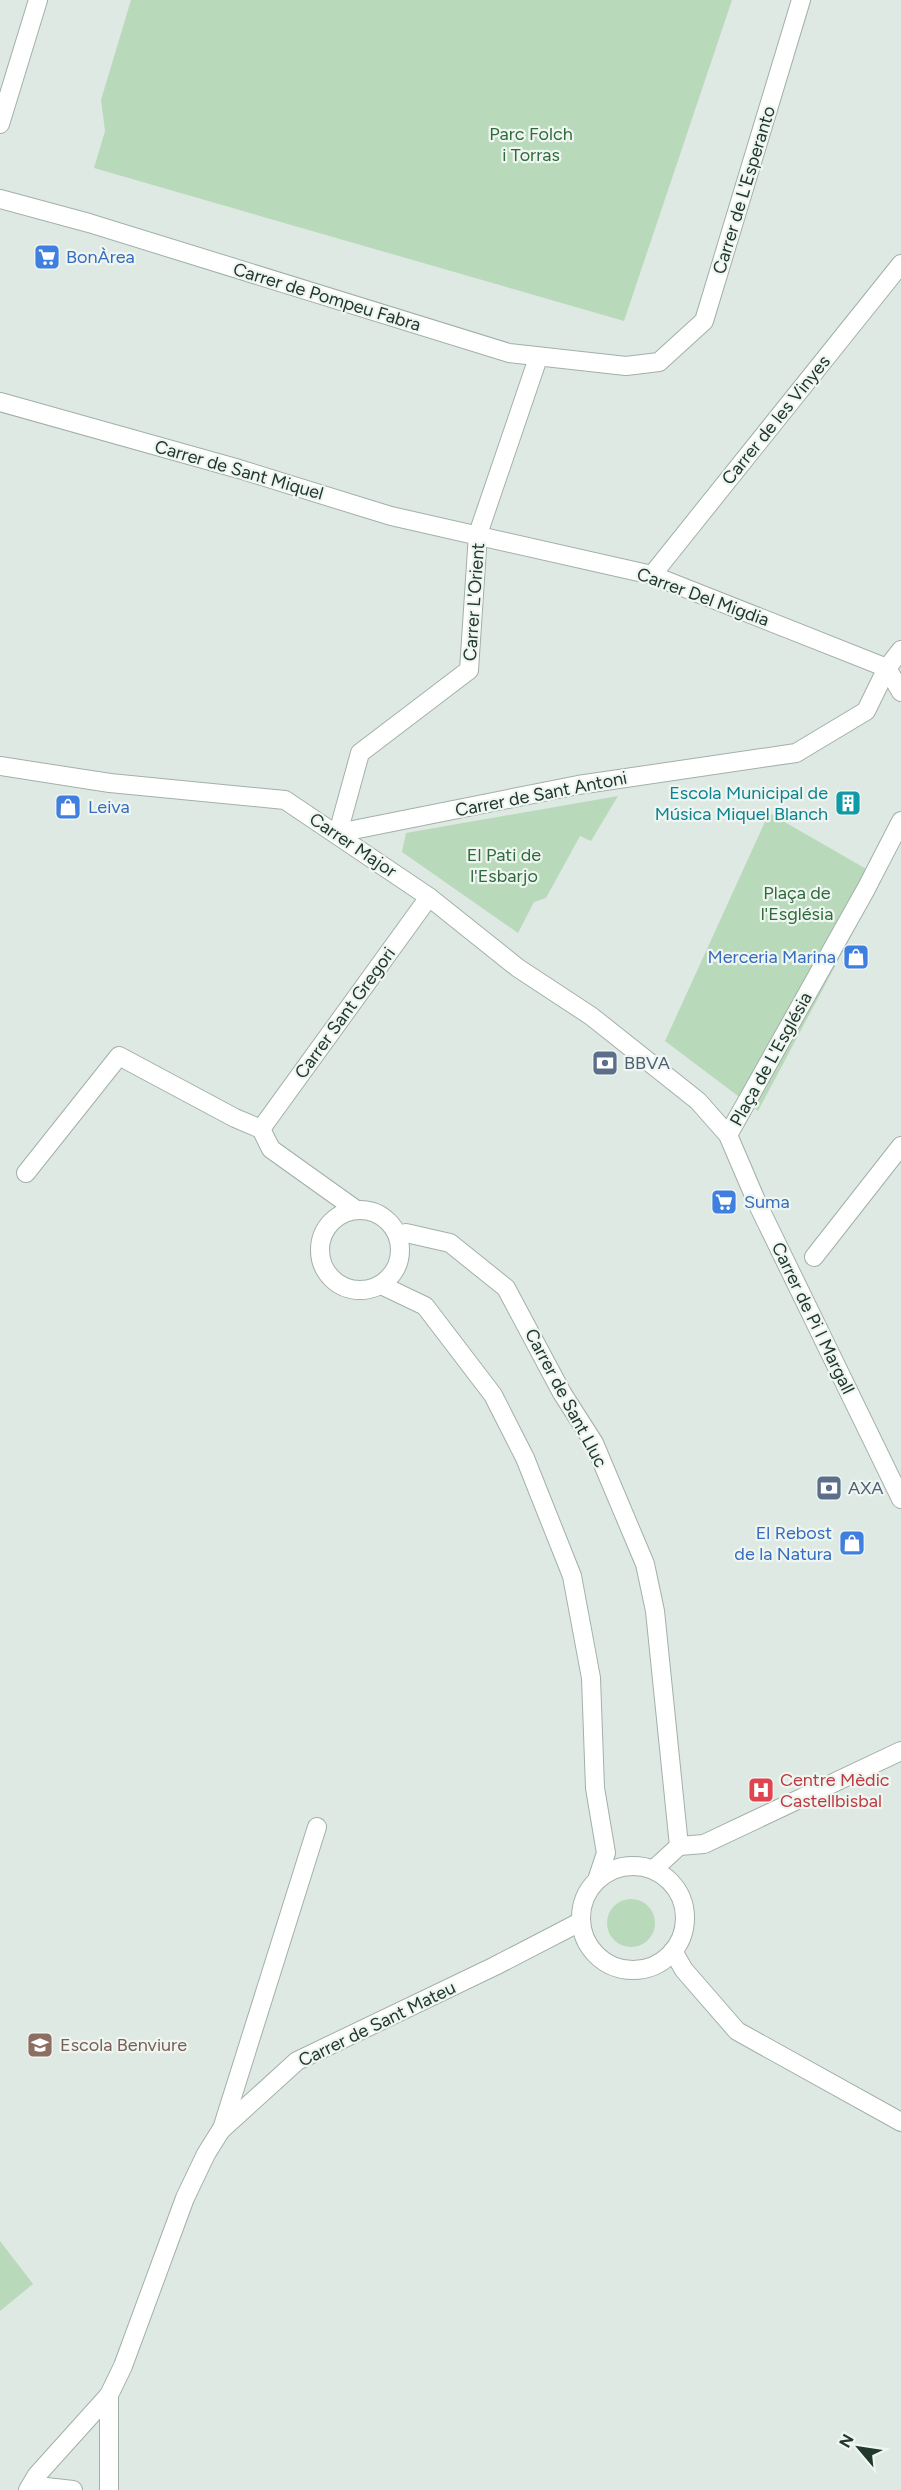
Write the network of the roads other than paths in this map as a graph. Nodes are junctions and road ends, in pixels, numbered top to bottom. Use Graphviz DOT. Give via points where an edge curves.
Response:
graph roads {
  1 [pos="38,0"];
  2 [pos="801,0"];
  3 [pos="0,124"];
  4 [pos="0,198"];
  5 [pos="901,264"];
  6 [pos="538,358"];
  7 [pos="658,362"];
  8 [pos="0,402"];
  9 [pos="478,534"];
  10 [pos="652,575"];
  11 [pos="901,650"];
  12 [pos="888,668"];
  13 [pos="901,692"];
  14 [pos="0,766"];
  15 [pos="901,821"];
  16 [pos="338,834"];
  17 [pos="429,897"];
  18 [pos="649,1062"];
  19 [pos="261,1129"];
  20 [pos="728,1135"];
  21 [pos="901,1146"];
  22 [pos="26,1173"];
  23 [pos="355,1209"];
  24 [pos="399,1235"];
  25 [pos="814,1257"];
  26 [pos="381,1285"];
  27 [pos="901,1499"];
  28 [pos="901,1751"];
  29 [pos="317,1827"];
  30 [pos="679,1846"];
  31 [pos="654,1869"];
  32 [pos="598,1877"];
  33 [pos="580,1922"];
  34 [pos="674,1952"];
  35 [pos="901,2122"];
  36 [pos="221,2130"];
  37 [pos="109,2395"];
  38 [pos="28,2490"];
  39 [pos="38,2490"];
  40 [pos="74,2490"];
  41 [pos="109,2490"];
  1 -- 3 [label="street"];
  2 -- 7 [label="street, Carrer de L'Esperanto" via="704,321"];
  4 -- 6 [label="street, Carrer de Pompeu Fabra" via="509,353"];
  5 -- 10 [label="street, Carrer de les Vinyes"];
  6 -- 7 [label="street, Carrer de Pompeu Fabra" via="627,366"];
  6 -- 9 [label="street, Carrer L'Orient"];
  8 -- 9 [label="street, Carrer de Sant Miquel" via="391,516"];
  9 -- 10 [label="street, Carrer Del Migdia"];
  9 -- 16 [label="street, Carrer L'Orient" via="469,670 360,753"];
  10 -- 12 [label="street, Carrer Del Migdia"];
  11 -- 12 [label="street, Carrer de Sant Antoni"];
  12 -- 13 [label="street"];
  12 -- 16 [label="street, Carrer de Sant Antoni" via="866,711 796,753 578,785"];
  14 -- 16 [label="street, Carrer Major" via="110,783 285,800"];
  15 -- 20 [label="street, Plaça de L'Església"];
  16 -- 17 [label="street, Carrer Major"];
  17 -- 18 [label="street, Carrer Major" via="518,968 591,1016"];
  17 -- 19 [label="street, Carrer Sant Gregori"];
  18 -- 20 [label="street, Plaça de L'Església" via="698,1101"];
  19 -- 22 [label="street" via="119,1056"];
  19 -- 23 [label="street" via="271,1149"];
  20 -- 27 [label="street, Carrer de Pi I Margall"];
  21 -- 25 [label="street"];
  23 -- 24 [label="street" via="369,1210 387,1219"];
  23 -- 26 [label="street" via="328,1224 320,1241 320,1260 329,1277 347,1289 367,1290"];
  24 -- 26 [label="street" via="401,1254 395,1271"];
  24 -- 30 [label="street, Carrer de Sant Lluc" via="406,1233 450,1243 506,1288 562,1394 594,1443 645,1564 655,1611"];
  26 -- 32 [label="street" via="425,1306 493,1395 525,1458 572,1576 591,1678 595,1788 606,1853"];
  28 -- 30 [label="street" via="704,1844"];
  29 -- 36 [label="street"];
  30 -- 31 [label="street"];
  31 -- 32 [label="street" via="626,1865"];
  31 -- 34 [label="street" via="678,1890 684,1905 686,1922"];
  32 -- 33 [label="street" via="588,1890"];
  33 -- 34 [label="street" via="594,1954 617,1968 643,1969"];
  33 -- 36 [label="street, Carrer de Sant Mateu" via="297,2061"];
  34 -- 35 [label="street" via="684,1970 737,2031"];
  36 -- 37 [label="street, Carrer de Sant Mateu" via="184,2198"];
  37 -- 38 [label="street, Carrer de Sant Mateu"];
  37 -- 41 [label="street, Carrer de Sant Mateu"];
  39 -- 40 [label="street"];
}
